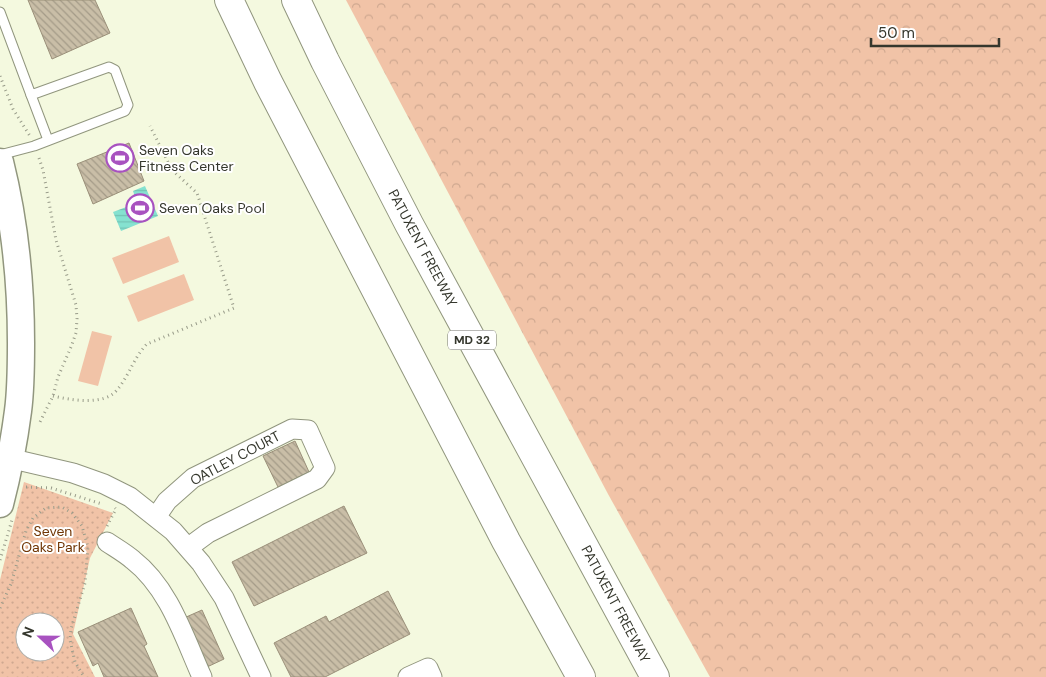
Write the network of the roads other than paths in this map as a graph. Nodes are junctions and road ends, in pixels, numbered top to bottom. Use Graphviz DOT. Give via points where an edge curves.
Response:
graph roads {
  1 [pos="229,0"];
  2 [pos="296,0"];
  3 [pos="0,12"];
  4 [pos="32,95"];
  5 [pos="48,140"];
  6 [pos="0,155"];
  7 [pos="0,162"];
  8 [pos="6,458"];
  9 [pos="0,504"];
  10 [pos="156,517"];
  11 [pos="105,537"];
  12 [pos="506,541"];
  13 [pos="189,547"];
  14 [pos="202,677"];
  15 [pos="261,677"];
  16 [pos="408,677"];
  17 [pos="432,677"];
  18 [pos="566,677"];
  19 [pos="581,677"];
  20 [pos="655,677"];
  1 -- 12 [label="highway" via="268,82"];
  2 -- 20 [label="highway, PATUXENT FREEWAY / MD 32" via="409,224"];
  3 -- 4 [label="lane"];
  4 -- 5 [label="lane"];
  4 -- 5 [label="lane" via="109,67 115,70 128,106 125,111"];
  5 -- 6 [label="lane"];
  7 -- 8 [label="street" via="17,252 21,308 19,409"];
  8 -- 9 [label="street"];
  8 -- 10 [label="street" via="73,473 104,484 130,497"];
  10 -- 13 [label="street"];
  10 -- 13 [label="street, OATLEY COURT" via="167,501 193,478 292,429 308,430 325,468 317,479 208,533"];
  11 -- 14 [label="street" via="134,560 155,583 171,608"];
  12 -- 18 [label="highway"];
  12 -- 19 [label="highway"];
  13 -- 15 [label="street" via="224,598"];
  16 -- 17 [label="street" via="428,668"];
}
